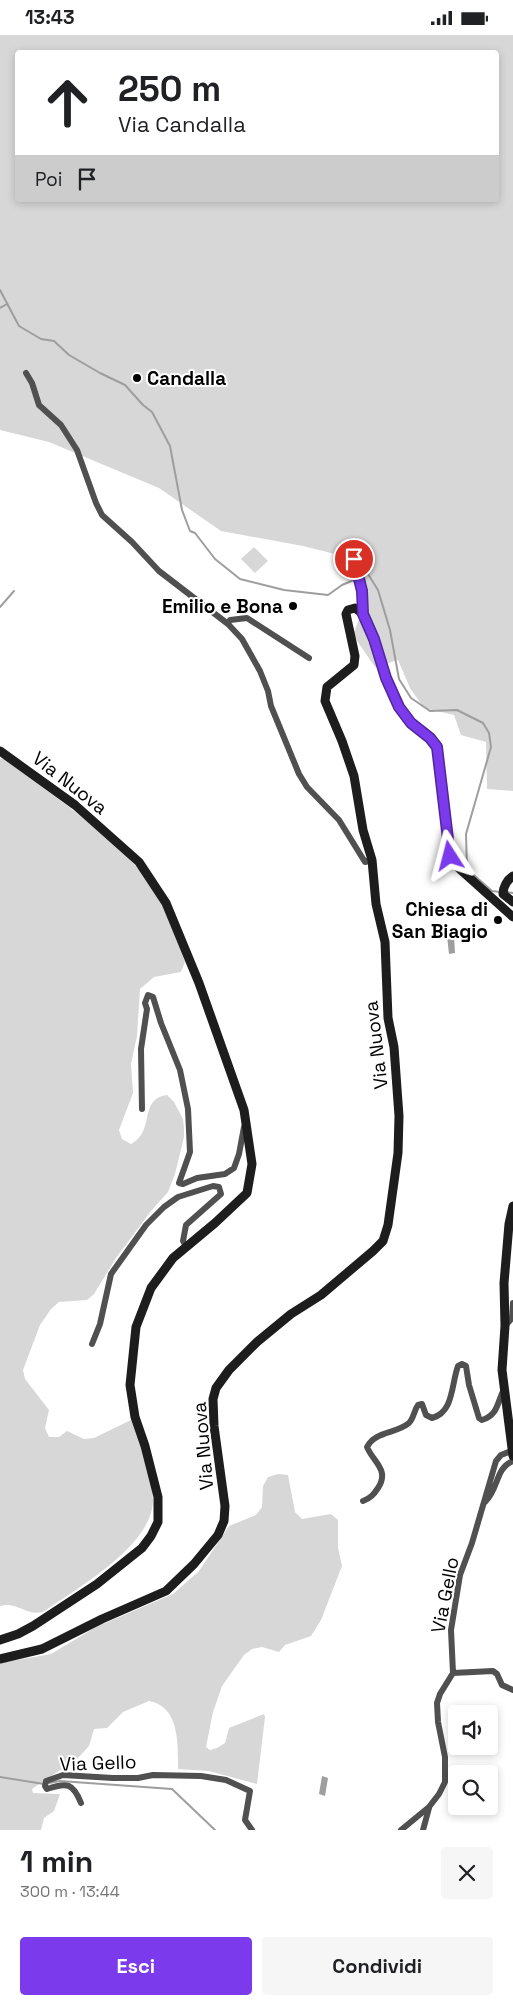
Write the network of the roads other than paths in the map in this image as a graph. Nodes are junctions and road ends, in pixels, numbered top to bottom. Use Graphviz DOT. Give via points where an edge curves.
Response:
graph roads {
  1 [pos="26,373"];
  2 [pos="354,559"];
  3 [pos="363,614"];
  4 [pos="228,624"];
  5 [pos="309,658"];
  6 [pos="0,751"];
  7 [pos="372,860"];
  8 [pos="513,876"];
  9 [pos="513,902"];
  10 [pos="513,917"];
  11 [pos="142,1109"];
  12 [pos="246,1116"];
  13 [pos="513,1206"];
  14 [pos="186,1246"];
  15 [pos="513,1303"];
  16 [pos="505,1325"];
  17 [pos="92,1344"];
  18 [pos="504,1389"];
  19 [pos="512,1454"];
  20 [pos="513,1461"];
  21 [pos="363,1501"];
  22 [pos="484,1502"];
  23 [pos="0,1640"];
  24 [pos="0,1659"];
  25 [pos="453,1673"];
  26 [pos="513,1690"];
  27 [pos="81,1803"];
  28 [pos="429,1807"];
  29 [pos="252,1830"];
  30 [pos="401,1830"];
  31 [pos="423,1830"];
  1 -- 4 [label="street" via="39,405 61,425 77,450 102,515 159,571"];
  2 -- 3 [label="street" via="362,591"];
  3 -- 7 [label="street, Via Nuova" via="355,608 346,614 354,665 328,687 325,701 354,776 363,830"];
  3 -- 10 [label="street" via="399,707 437,747 453,863"];
  4 -- 5 [label="street" via="230,620 247,618"];
  4 -- 7 [label="street" via="242,639 260,671 299,774 339,820 365,862"];
  6 -- 12 [label="street, Via Nuova" via="75,805 139,862 177,926"];
  7 -- 24 [label="street, Via Nuova" via="376,904 385,942 388,1018 394,1047 399,1116 398,1153 388,1225 382,1241 321,1295 257,1342 216,1388 214,1417 225,1505 224,1521 218,1535 194,1564 166,1591 42,1649"];
  8 -- 9 [label="street" via="506,883 504,894"];
  11 -- 12 [label="street" via="142,1049 148,995 157,1005 180,1071 188,1109 190,1152 179,1183 225,1174 234,1168"];
  12 -- 14 [label="street, Via Nuova" via="252,1165 247,1193"];
  13 -- 16 [label="street" via="504,1283"];
  14 -- 17 [label="street" via="183,1241 186,1225 221,1194 219,1187 178,1197 146,1225 111,1274"];
  14 -- 23 [label="street, Via Nuova" via="172,1258 151,1287 136,1327 130,1385 135,1417 158,1497 158,1522 142,1548 97,1584 33,1626"];
  15 -- 16 [label="street" via="512,1318"];
  16 -- 18 [label="street"];
  18 -- 19 [label="street"];
  18 -- 21 [label="street" via="495,1412 482,1420 469,1385 466,1366 458,1366 444,1413 432,1418 426,1415 422,1404 418,1405 409,1423 375,1437 369,1443 369,1452 383,1474 374,1493"];
  19 -- 22 [label="street, Via Gello" via="501,1455 496,1461"];
  20 -- 22 [label="street, Via Gello" via="502,1471 494,1492"];
  22 -- 25 [label="street, Via Gello" via="460,1575 452,1620"];
  25 -- 26 [label="street" via="493,1671 502,1685"];
  25 -- 28 [label="street" via="437,1703 445,1757 445,1782"];
  27 -- 29 [label="street, Via Gello" via="75,1790 68,1786 47,1789 45,1783 62,1775 113,1778 201,1776 226,1780 250,1791 245,1820"];
  28 -- 30 [label="street"];
  28 -- 31 [label="street"];
}
